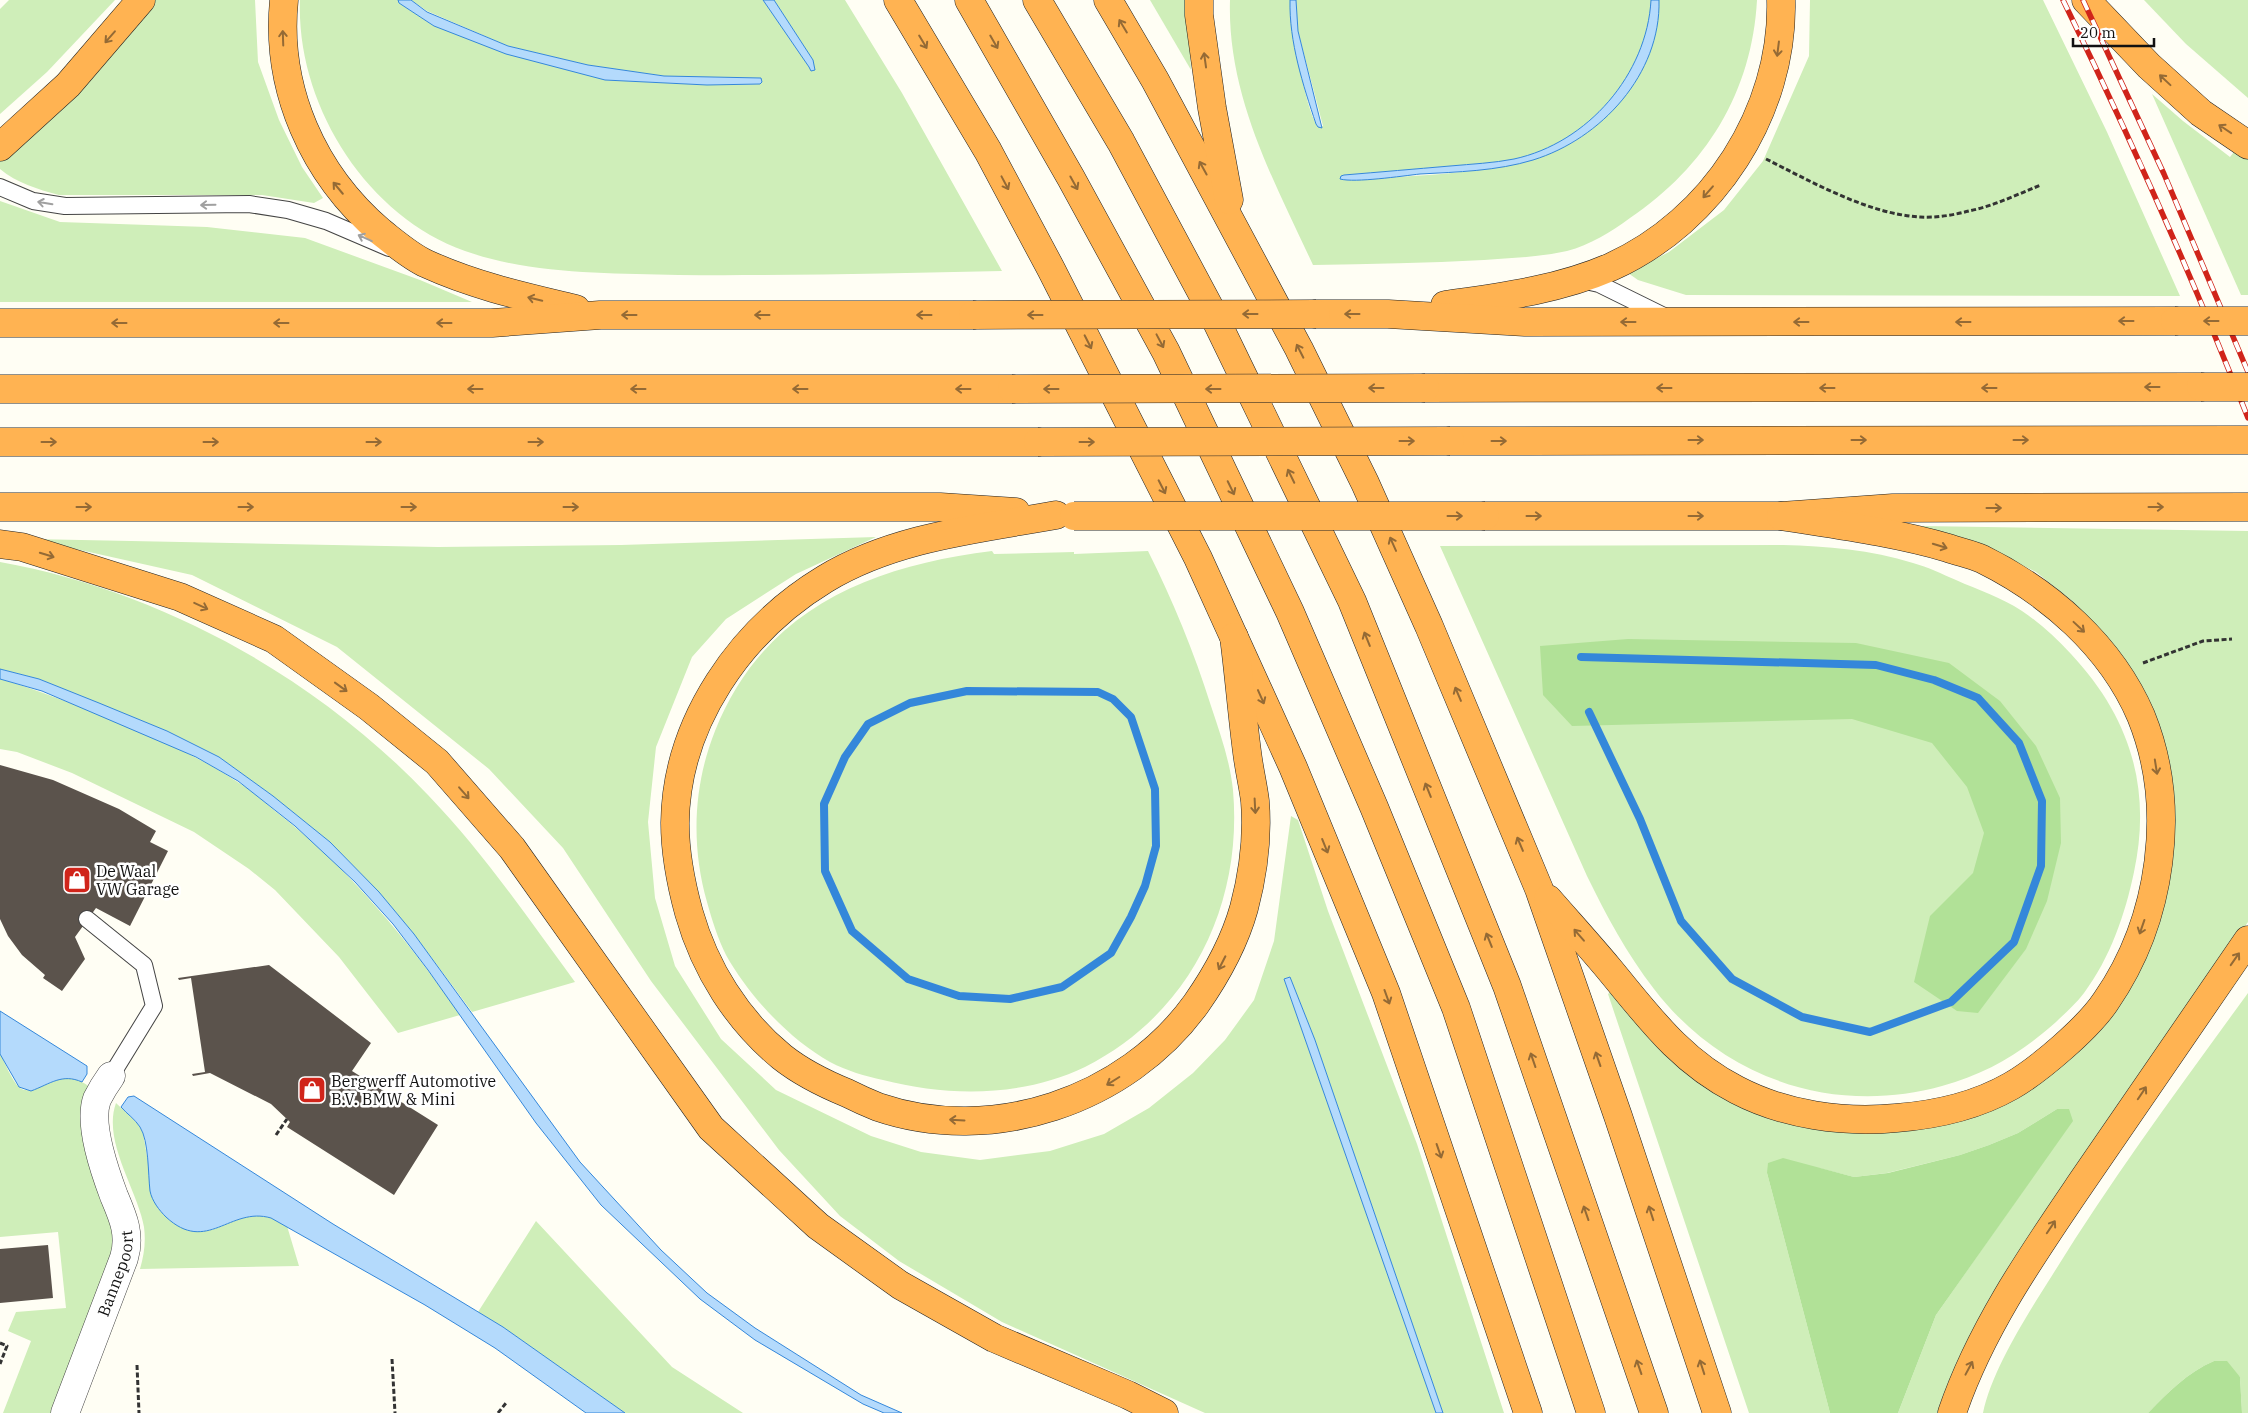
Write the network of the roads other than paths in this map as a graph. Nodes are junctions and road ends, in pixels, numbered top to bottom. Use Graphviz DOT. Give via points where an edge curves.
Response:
graph roads {
  1 [pos="141,0"];
  2 [pos="284,0"];
  3 [pos="898,0"];
  4 [pos="969,0"];
  5 [pos="1037,0"];
  6 [pos="1108,0"];
  7 [pos="1199,0"];
  8 [pos="1781,0"];
  9 [pos="2086,0"];
  10 [pos="2248,145"];
  11 [pos="0,146"];
  12 [pos="0,187"];
  13 [pos="1234,226"];
  14 [pos="426,264"];
  15 [pos="1578,279"];
  16 [pos="1388,314"];
  17 [pos="600,315"];
  18 [pos="2248,321"];
  19 [pos="1677,322"];
  20 [pos="0,323"];
  21 [pos="2248,387"];
  22 [pos="0,389"];
  23 [pos="2248,440"];
  24 [pos="0,442"];
  25 [pos="0,507"];
  26 [pos="2248,507"];
  27 [pos="1065,515"];
  28 [pos="1781,516"];
  29 [pos="0,544"];
  30 [pos="1234,637"];
  31 [pos="1539,889"];
  32 [pos="87,919"];
  33 [pos="2248,940"];
  34 [pos="111,1076"];
  35 [pos="66,1413"];
  36 [pos="1164,1413"];
  37 [pos="1528,1413"];
  38 [pos="1591,1413"];
  39 [pos="1654,1413"];
  40 [pos="1717,1413"];
  41 [pos="1952,1413"];
  1 -- 11 [label="highway, one-way" via="68,85"];
  14 -- 2 [label="highway, one-way" via="362,215 333,182 313,149 288,82 283,49"];
  3 -- 30 [label="highway, one-way" via="988,151 1052,269 1198,558"];
  4 -- 38 [label="highway, one-way" via="1166,352 1290,612 1456,1008"];
  39 -- 5 [label="highway, one-way" via="1507,986 1352,601 1212,312 1121,142"];
  13 -- 6 [label="highway, one-way"];
  13 -- 7 [label="highway, one-way" via="1212,108"];
  8 -- 15 [label="highway, one-way" via="1778,51 1771,85 1743,148 1693,210 1660,237 1611,267"];
  10 -- 9 [label="highway, one-way" via="2201,113 2149,66"];
  14 -- 12 [label="lane, one-way" via="326,221 288,210 250,204 65,206 33,201"];
  31 -- 13 [label="highway, one-way" via="1365,483"];
  17 -- 14 [label="highway, one-way" via="494,289"];
  15 -- 16 [label="highway" via="1526,294"];
  15 -- 19 [label="lane" via="1599,284"];
  16 -- 17 [label="highway, one-way, bridge"];
  19 -- 16 [label="highway, one-way" via="1525,322"];
  17 -- 20 [label="highway, one-way" via="492,323"];
  18 -- 19 [label="highway, one-way, bridge"];
  21 -- 22 [label="highway, one-way, bridge"];
  24 -- 23 [label="highway, one-way, bridge"];
  25 -- 27 [label="highway, one-way" via="940,507"];
  28 -- 26 [label="highway, one-way" via="1893,508"];
  27 -- 28 [label="highway, one-way, bridge"];
  30 -- 27 [label="highway, one-way" via="1255,801 1256,840 1251,877 1232,943 1214,978 1187,1016 1159,1046 1129,1071 1087,1094 1027,1114 988,1120 940,1119 878,1107 831,1086 785,1059 751,1028 717,981 694,928 680,880 675,824 678,785 688,746 711,695 758,632 787,606 827,578 904,544"];
  28 -- 31 [label="highway, one-way" via="1893,534 1980,558 2046,596 2092,640 2116,673 2140,713 2154,754 2160,796 2161,854 2151,899 2133,952 2106,1002 2066,1044 2012,1086 1971,1104 1929,1116 1877,1120 1832,1118 1784,1108 1738,1090 1697,1065 1665,1037"];
  29 -- 36 [label="highway, one-way" via="22,547 180,597 274,640 369,707 437,762 512,848 711,1128 818,1226 900,1285 994,1338"];
  30 -- 37 [label="highway, one-way" via="1293,767 1386,993"];
  40 -- 31 [label="highway, one-way"];
  32 -- 34 [label="lane" via="144,965 154,1006"];
  41 -- 33 [label="highway, one-way" via="1967,1372 2039,1246"];
  34 -- 35 [label="street, Bannepoort" via="97,1100 96,1125 128,1244"];
}
